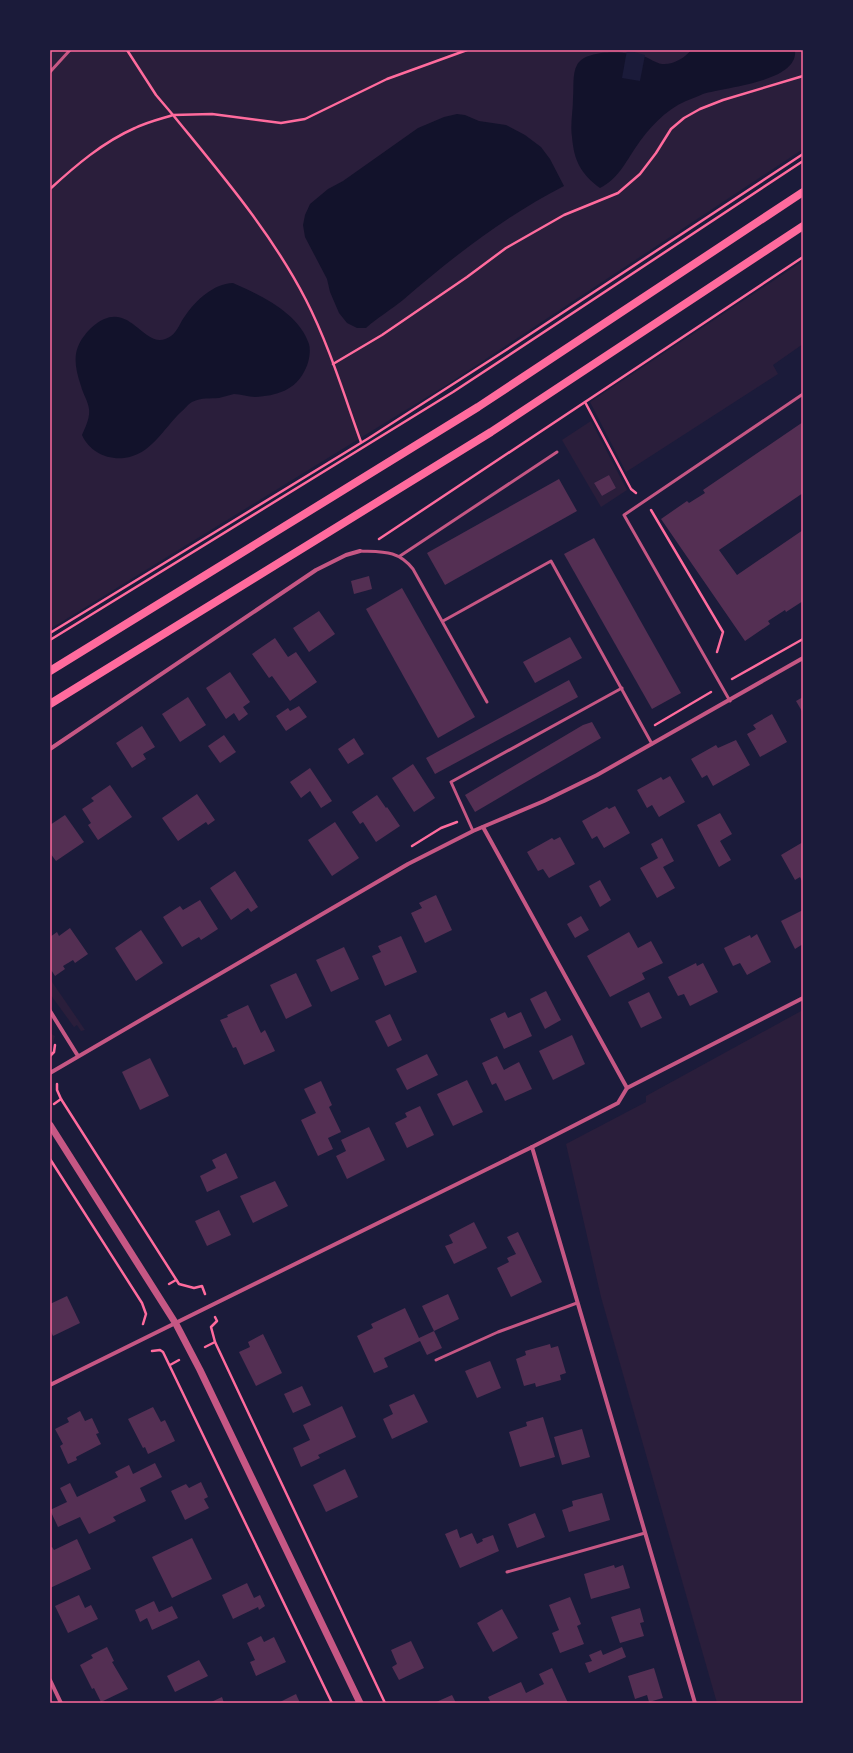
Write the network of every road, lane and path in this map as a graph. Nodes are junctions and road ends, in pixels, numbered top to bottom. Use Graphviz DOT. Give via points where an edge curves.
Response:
graph roads {
  1 [pos="70,50"];
  2 [pos="127,50"];
  3 [pos="467,50"];
  4 [pos="50,72"];
  5 [pos="803,76"];
  6 [pos="173,115"];
  7 [pos="803,154"];
  8 [pos="803,161"];
  9 [pos="50,189"];
  10 [pos="803,192"];
  11 [pos="803,226"];
  12 [pos="803,257"];
  13 [pos="333,364"];
  14 [pos="803,394"];
  15 [pos="585,402"];
  16 [pos="361,442"];
  17 [pos="557,452"];
  18 [pos="645,501"];
  19 [pos="360,551"];
  20 [pos="400,556"];
  21 [pos="443,621"];
  22 [pos="50,633"];
  23 [pos="50,640"];
  24 [pos="719,658"];
  25 [pos="803,658"];
  26 [pos="50,670"];
  27 [pos="728,674"];
  28 [pos="731,680"];
  29 [pos="622,688"];
  30 [pos="730,701"];
  31 [pos="487,702"];
  32 [pos="50,704"];
  33 [pos="652,744"];
  34 [pos="50,749"];
  35 [pos="483,827"];
  36 [pos="473,831"];
  37 [pos="803,998"];
  38 [pos="50,1011"];
  39 [pos="78,1056"];
  40 [pos="50,1073"];
  41 [pos="61,1082"];
  42 [pos="627,1088"];
  43 [pos="61,1099"];
  44 [pos="54,1104"];
  45 [pos="50,1125"];
  46 [pos="532,1147"];
  47 [pos="50,1159"];
  48 [pos="176,1280"];
  49 [pos="169,1284"];
  50 [pos="206,1297"];
  51 [pos="577,1303"];
  52 [pos="214,1316"];
  53 [pos="176,1324"];
  54 [pos="139,1328"];
  55 [pos="215,1342"];
  56 [pos="205,1347"];
  57 [pos="148,1353"];
  58 [pos="179,1360"];
  59 [pos="436,1360"];
  60 [pos="170,1365"];
  61 [pos="50,1385"];
  62 [pos="645,1533"];
  63 [pos="507,1572"];
  64 [pos="51,1684"];
  65 [pos="61,1703"];
  66 [pos="332,1703"];
  67 [pos="360,1703"];
  68 [pos="385,1703"];
  69 [pos="695,1703"];
  1 -- 4 [label="lane"];
  2 -- 6 [label="path" via="156,95"];
  3 -- 6 [label="path" via="387,79 305,119 281,123 212,114"];
  5 -- 13 [label="path" via="723,100 684,118 671,129 640,174 618,192 564,215 506,248 382,336"];
  6 -- 9 [label="path" via="135,128 112,140 91,154"];
  6 -- 13 [label="path" via="240,196 275,246 306,299"];
  7 -- 16 [label="path" via="503,352"];
  8 -- 23 [label="path" via="454,392"];
  10 -- 26 [label="main road" via="478,407"];
  11 -- 32 [label="main road" via="478,441"];
  12 -- 15 [label="path"];
  13 -- 16 [label="path"];
  14 -- 18 [label="lane"];
  15 -- 18 [label="path" via="630,489"];
  15 -- 19 [label="path"];
  16 -- 22 [label="path"];
  17 -- 20 [label="lane"];
  18 -- 24 [label="path" via="723,632 717,653"];
  18 -- 30 [label="lane" via="624,515"];
  19 -- 20 [label="lane" via="389,552"];
  19 -- 34 [label="street" via="346,554 316,570"];
  20 -- 21 [label="lane" via="414,569"];
  21 -- 29 [label="lane" via="551,560"];
  21 -- 31 [label="lane"];
  25 -- 30 [label="street"];
  27 -- 28 [label="path"];
  29 -- 33 [label="lane"];
  29 -- 36 [label="lane" via="451,782"];
  30 -- 33 [label="street"];
  33 -- 35 [label="street" via="568,789"];
  35 -- 36 [label="street"];
  35 -- 42 [label="street"];
  36 -- 39 [label="street" via="408,864"];
  37 -- 42 [label="street"];
  38 -- 39 [label="street"];
  39 -- 40 [label="street"];
  41 -- 43 [label="path" via="57,1084"];
  42 -- 46 [label="street" via="618,1103"];
  43 -- 44 [label="path"];
  43 -- 48 [label="path"];
  45 -- 53 [label="street"];
  46 -- 51 [label="street"];
  46 -- 53 [label="street"];
  47 -- 54 [label="path" via="142,1303 146,1314"];
  48 -- 49 [label="path"];
  48 -- 50 [label="path" via="186,1287 202,1286"];
  51 -- 59 [label="lane" via="498,1332"];
  51 -- 62 [label="street"];
  52 -- 55 [label="path" via="216,1321 211,1332"];
  53 -- 61 [label="street"];
  53 -- 67 [label="street"];
  55 -- 56 [label="path"];
  55 -- 68 [label="path"];
  57 -- 60 [label="path" via="160,1350"];
  58 -- 60 [label="path"];
  60 -- 66 [label="path"];
  62 -- 63 [label="lane"];
  62 -- 69 [label="street"];
  64 -- 65 [label="street"];
}
